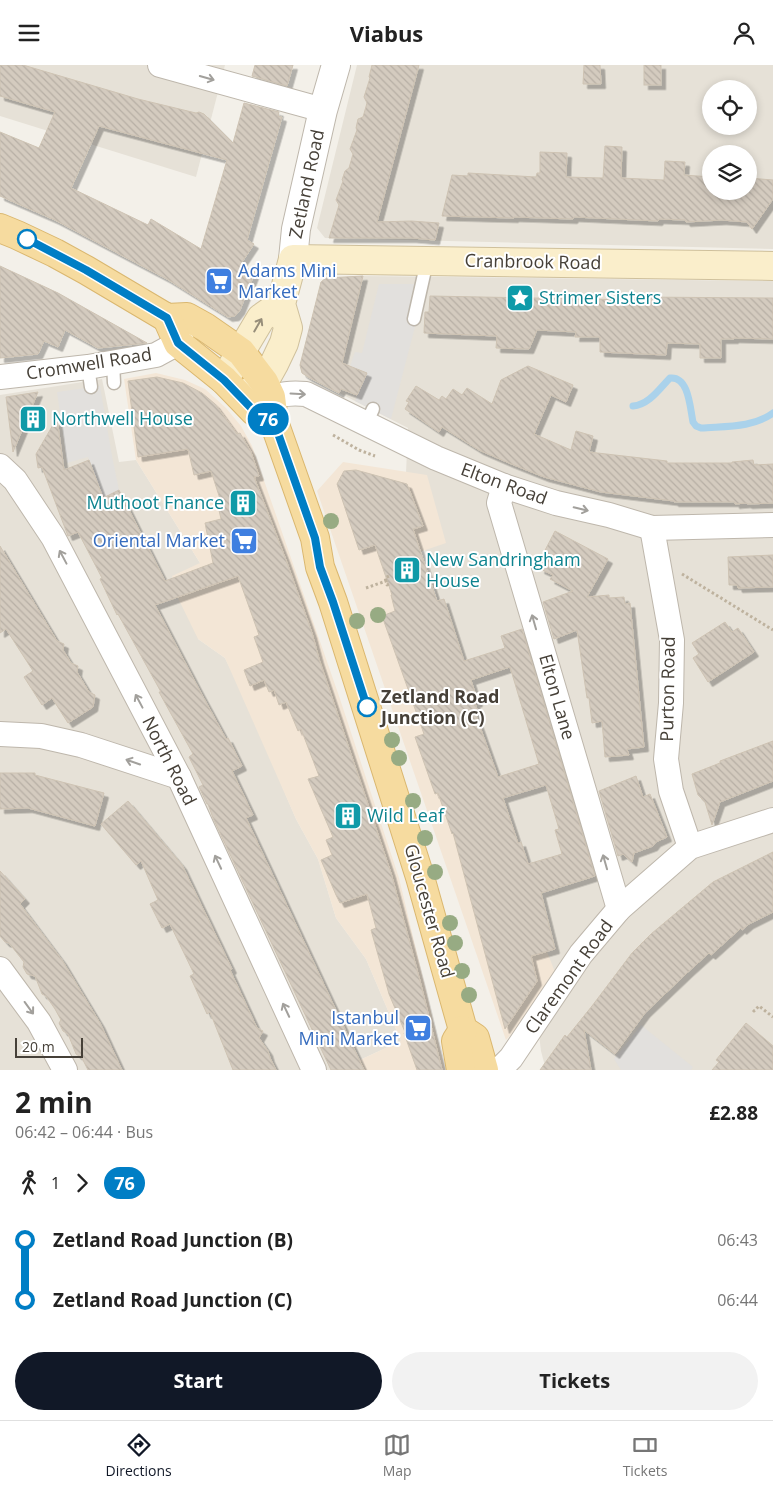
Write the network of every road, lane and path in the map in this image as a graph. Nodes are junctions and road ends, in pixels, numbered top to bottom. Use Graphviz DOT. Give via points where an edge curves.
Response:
graph roads {
  1 [pos="160,65"];
  2 [pos="336,65"];
  3 [pos="323,111"];
  4 [pos="0,228"];
  5 [pos="293,259"];
  6 [pos="427,261"];
  7 [pos="773,266"];
  8 [pos="281,304"];
  9 [pos="177,318"];
  10 [pos="414,319"];
  11 [pos="178,343"];
  12 [pos="241,352"];
  13 [pos="0,377"];
  14 [pos="255,398"];
  15 [pos="0,466"];
  16 [pos="504,486"];
  17 [pos="773,525"];
  18 [pos="652,528"];
  19 [pos="660,567"];
  20 [pos="389,576"];
  21 [pos="386,581"];
  22 [pos="391,583"];
  23 [pos="366,588"];
  24 [pos="773,630"];
  25 [pos="0,734"];
  26 [pos="179,777"];
  27 [pos="773,820"];
  28 [pos="690,847"];
  29 [pos="619,909"];
  30 [pos="0,969"];
  31 [pos="753,1010"];
  32 [pos="773,1017"];
  33 [pos="463,1030"];
  34 [pos="65,1070"];
  35 [pos="314,1070"];
  36 [pos="461,1070"];
  37 [pos="484,1070"];
  38 [pos="499,1070"];
  1 -- 3 [label="street, one-way"];
  2 -- 3 [label="street, Zetland Road"];
  3 -- 5 [label="street, Zetland Road" via="296,229"];
  4 -- 9 [label="main road" via="55,253"];
  5 -- 6 [label="main road, Cranbrook Road"];
  5 -- 8 [label="main road, Zetland Road"];
  6 -- 7 [label="main road, Cranbrook Road"];
  6 -- 10 [label="lane"];
  12 -- 8 [label="main road, one-way" via="261,318"];
  8 -- 14 [label="main road" via="288,328 280,352"];
  9 -- 11 [label="main road"];
  9 -- 12 [label="main road" via="211,331"];
  11 -- 13 [label="street, Cromwell Road" via="113,373 89,377"];
  11 -- 14 [label="main road"];
  12 -- 14 [label="main road"];
  14 -- 16 [label="street, Elton Road, one-way" via="306,394 369,417 436,458"];
  14 -- 33 [label="main road, Gloucester Road" via="315,538 320,567 414,857"];
  26 -- 15 [label="street, North Road, one-way" via="53,537 15,480"];
  16 -- 18 [label="street, Elton Road, one-way"];
  29 -- 16 [label="street, Elton Lane, one-way" via="499,503"];
  17 -- 18 [label="street, Elton Road"];
  18 -- 19 [label="street, Purton Road"];
  19 -- 24 [label="path" via="685,575"];
  19 -- 28 [label="street, Purton Road" via="672,640 666,759 671,791"];
  20 -- 21 [label="path" via="384,577"];
  21 -- 22 [label="path" via="387,585"];
  21 -- 23 [label="path"];
  26 -- 25 [label="street, one-way" via="81,745 41,736"];
  35 -- 26 [label="street, North Road, one-way"];
  27 -- 28 [label="street, Claremont Road"];
  28 -- 29 [label="street, Claremont Road"];
  29 -- 38 [label="street, Claremont Road" via="581,954 511,1058"];
  30 -- 34 [label="street, one-way" via="39,1022"];
  31 -- 32 [label="path" via="759,1006"];
  33 -- 36 [label="main road, Gloucester Road" via="456,1041"];
  33 -- 37 [label="main road, Gloucester Road" via="475,1038"];
}
